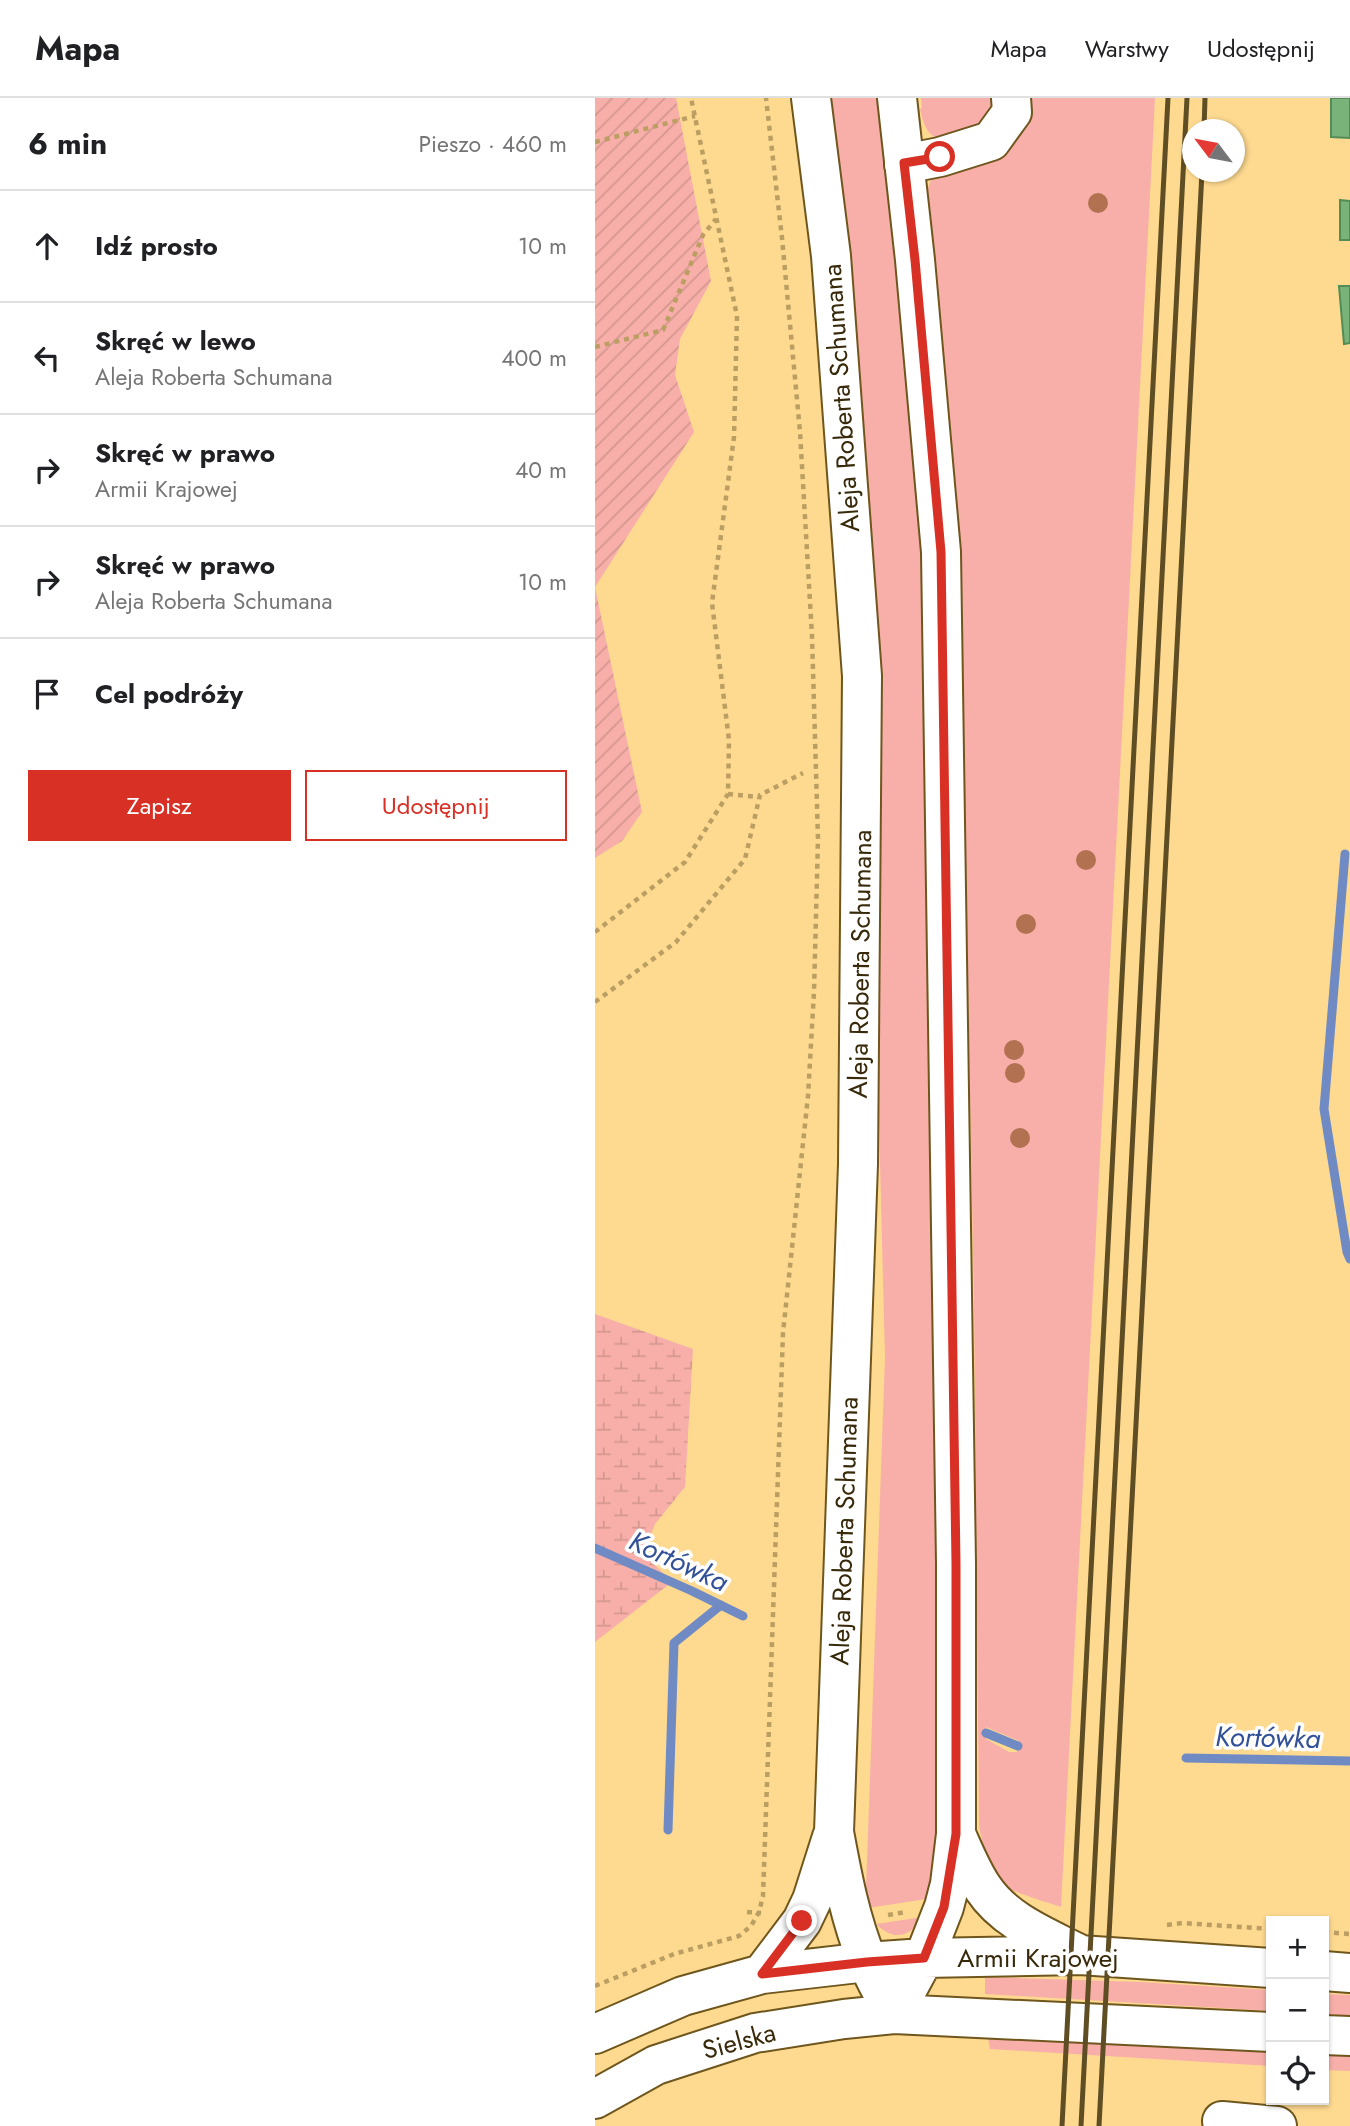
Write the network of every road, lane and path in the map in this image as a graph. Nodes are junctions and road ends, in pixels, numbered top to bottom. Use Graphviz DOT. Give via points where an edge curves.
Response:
graph roads {
  1 [pos="691,98"];
  2 [pos="766,98"];
  3 [pos="811,98"];
  4 [pos="897,98"];
  5 [pos="1010,98"];
  6 [pos="695,117"];
  7 [pos="595,142"];
  8 [pos="904,163"];
  9 [pos="716,219"];
  10 [pos="595,347"];
  11 [pos="803,773"];
  12 [pos="728,794"];
  13 [pos="759,797"];
  14 [pos="595,932"];
  15 [pos="595,1002"];
  16 [pos="834,1832"];
  17 [pos="956,1834"];
  18 [pos="1163,1925"];
  19 [pos="1266,1929"];
  20 [pos="1329,1932"];
  21 [pos="1350,1934"];
  22 [pos="1080,1955"];
  23 [pos="924,1958"];
  24 [pos="867,1962"];
  25 [pos="1266,1968"];
  26 [pos="1329,1971"];
  27 [pos="1350,1973"];
  28 [pos="762,1974"];
  29 [pos="595,1986"];
  30 [pos="894,2014"];
  31 [pos="1266,2032"];
  32 [pos="595,2034"];
  33 [pos="1329,2035"];
  34 [pos="1350,2036"];
  35 [pos="595,2099"];
  36 [pos="1222,2121"];
  37 [pos="1277,2126"];
  1 -- 6 [label="path"];
  2 -- 29 [label="path" via="800,432 818,839 808,1096 783,1333 763,1896 751,1926 739,1936 674,1954"];
  3 -- 16 [label="main road, Aleja Roberta Schumana" via="831,257 862,676 858,1164"];
  4 -- 8 [label="main road"];
  5 -- 8 [label="main road" via="1013,112 991,141"];
  6 -- 7 [label="path"];
  6 -- 9 [label="path"];
  8 -- 17 [label="main road" via="941,552"];
  9 -- 10 [label="path" via="703,235 663,330"];
  9 -- 12 [label="path" via="737,316 734,437 712,603 729,740"];
  11 -- 13 [label="path"];
  12 -- 13 [label="path"];
  12 -- 14 [label="path" via="685,862"];
  13 -- 15 [label="path" via="745,859 676,942"];
  16 -- 24 [label="main road, Aleja Roberta Schumana"];
  16 -- 28 [label="main road, Aleja Roberta Schumana" via="802,1921"];
  17 -- 22 [label="main road" via="984,1889 998,1905 1026,1927"];
  17 -- 23 [label="main road" via="944,1907"];
  18 -- 19 [label="path"];
  20 -- 21 [label="path"];
  22 -- 23 [label="main road, Armii Krajowej"];
  22 -- 25 [label="main road, Armii Krajowej"];
  23 -- 24 [label="main road, Armii Krajowej"];
  23 -- 30 [label="main road"];
  24 -- 28 [label="main road, Armii Krajowej"];
  24 -- 30 [label="main road, Aleja Roberta Schumana"];
  26 -- 27 [label="main road"];
  28 -- 32 [label="main road" via="683,1996"];
  30 -- 31 [label="main road"];
  30 -- 35 [label="main road, Sielska" via="755,2033 656,2065"];
  33 -- 34 [label="main road"];
  36 -- 37 [label="main road"];
}
